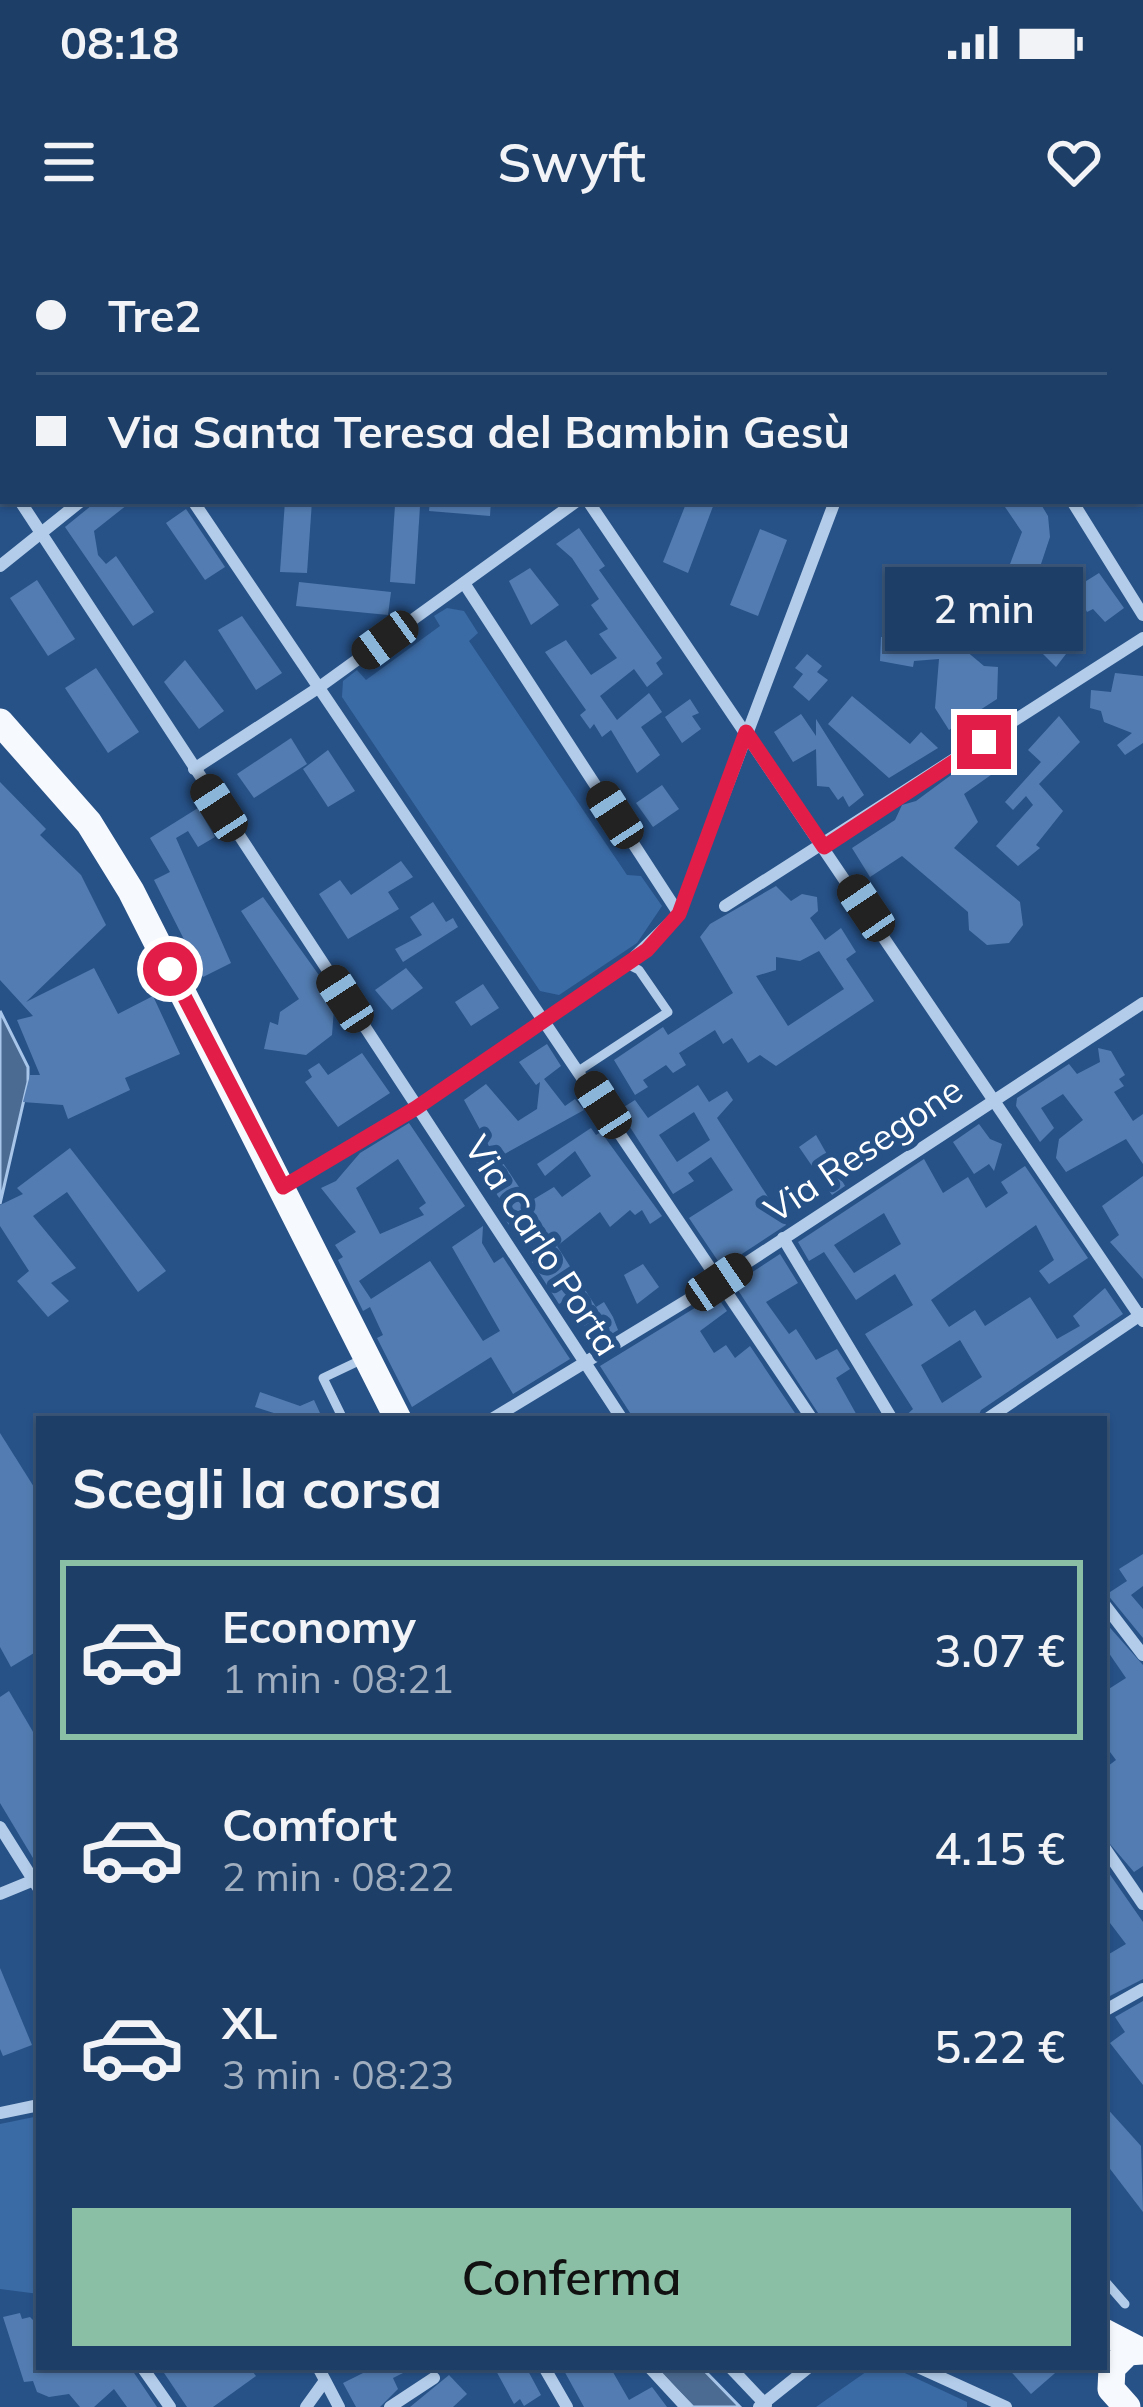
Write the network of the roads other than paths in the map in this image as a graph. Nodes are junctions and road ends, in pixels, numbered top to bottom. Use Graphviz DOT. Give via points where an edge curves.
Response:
graph roads {
  1 [pos="22,504"];
  2 [pos="77,504"];
  3 [pos="196,504"];
  4 [pos="573,504"];
  5 [pos="590,504"];
  6 [pos="834,504"];
  7 [pos="1074,504"];
  8 [pos="42,534"];
  9 [pos="0,566"];
  10 [pos="464,583"];
  11 [pos="1143,615"];
  12 [pos="1143,638"];
  13 [pos="318,688"];
  14 [pos="0,722"];
  15 [pos="746,732"];
  16 [pos="194,769"];
  17 [pos="824,847"];
  18 [pos="724,906"];
  19 [pos="679,914"];
  20 [pos="627,964"];
  21 [pos="1143,1003"];
  22 [pos="546,1019"];
  23 [pos="580,1070"];
  24 [pos="994,1098"];
  25 [pos="416,1108"];
  26 [pos="283,1187"];
  27 [pos="783,1238"];
  28 [pos="719,1282"];
  29 [pos="1142,1317"];
  30 [pos="367,1357"];
  31 [pos="585,1363"];
  32 [pos="342,1416"];
  33 [pos="396,1416"];
  34 [pos="497,1416"];
  35 [pos="620,1416"];
  36 [pos="810,1416"];
  37 [pos="890,1416"];
  38 [pos="992,1416"];
  39 [pos="1107,1608"];
  40 [pos="1143,1654"];
  41 [pos="0,1827"];
  42 [pos="1107,1851"];
  43 [pos="36,1885"];
  44 [pos="0,1894"];
  45 [pos="1143,1904"];
  46 [pos="1143,1989"];
  47 [pos="1107,2010"];
  48 [pos="36,2106"];
  49 [pos="0,2114"];
  50 [pos="1107,2283"];
  51 [pos="1126,2304"];
  52 [pos="1107,2333"];
  53 [pos="1141,2350"];
  54 [pos="1108,2361"];
  55 [pos="144,2370"];
  56 [pos="319,2370"];
  57 [pos="546,2370"];
  58 [pos="652,2370"];
  59 [pos="733,2370"];
  60 [pos="805,2370"];
  61 [pos="925,2370"];
  62 [pos="434,2378"];
  63 [pos="324,2382"];
  64 [pos="1119,2404"];
  65 [pos="764,2405"];
  66 [pos="170,2407"];
  67 [pos="306,2407"];
  68 [pos="339,2407"];
  69 [pos="390,2407"];
  70 [pos="567,2407"];
  71 [pos="686,2407"];
  72 [pos="1006,2407"];
  1 -- 8 [label="street, Via Carlo Porta"];
  2 -- 8 [label="street"];
  3 -- 13 [label="street"];
  4 -- 10 [label="street"];
  5 -- 15 [label="street"];
  6 -- 15 [label="street"];
  7 -- 11 [label="street"];
  8 -- 9 [label="street"];
  8 -- 16 [label="street, Via Carlo Porta"];
  10 -- 13 [label="street"];
  10 -- 19 [label="street"];
  12 -- 17 [label="street"];
  13 -- 16 [label="street"];
  13 -- 22 [label="street"];
  14 -- 26 [label="main road" via="89,823 131,891"];
  15 -- 17 [label="street"];
  15 -- 19 [label="street"];
  16 -- 25 [label="street, Via Carlo Porta"];
  17 -- 18 [label="street"];
  17 -- 24 [label="street"];
  19 -- 20 [label="street"];
  20 -- 22 [label="street"];
  20 -- 23 [label="lane" via="668,1012"];
  21 -- 24 [label="street, Via Resegone"];
  22 -- 23 [label="street"];
  22 -- 25 [label="street"];
  23 -- 28 [label="street"];
  24 -- 27 [label="street, Via Resegone"];
  24 -- 29 [label="street"];
  25 -- 26 [label="street"];
  25 -- 31 [label="street, Via Carlo Porta"];
  26 -- 30 [label="main road"];
  27 -- 28 [label="street, Via Resegone"];
  27 -- 37 [label="street"];
  28 -- 31 [label="street, Via Resegone"];
  28 -- 36 [label="street"];
  29 -- 38 [label="street"];
  30 -- 32 [label="lane" via="323,1378"];
  30 -- 33 [label="main road"];
  31 -- 34 [label="street, Via Resegone"];
  31 -- 35 [label="street, Via Carlo Porta"];
  39 -- 40 [label="street"];
  41 -- 43 [label="street"];
  42 -- 45 [label="street"];
  43 -- 44 [label="street"];
  46 -- 47 [label="street"];
  48 -- 49 [label="street"];
  50 -- 51 [label="lane"];
  52 -- 53 [label="main road"];
  53 -- 54 [label="main road"];
  54 -- 64 [label="main road"];
  55 -- 66 [label="street"];
  56 -- 63 [label="street"];
  57 -- 70 [label="street"];
  58 -- 71 [label="street"];
  59 -- 65 [label="street"];
  60 -- 65 [label="street"];
  61 -- 72 [label="street"];
  62 -- 69 [label="street"];
  63 -- 67 [label="street"];
  63 -- 68 [label="street"];
}
